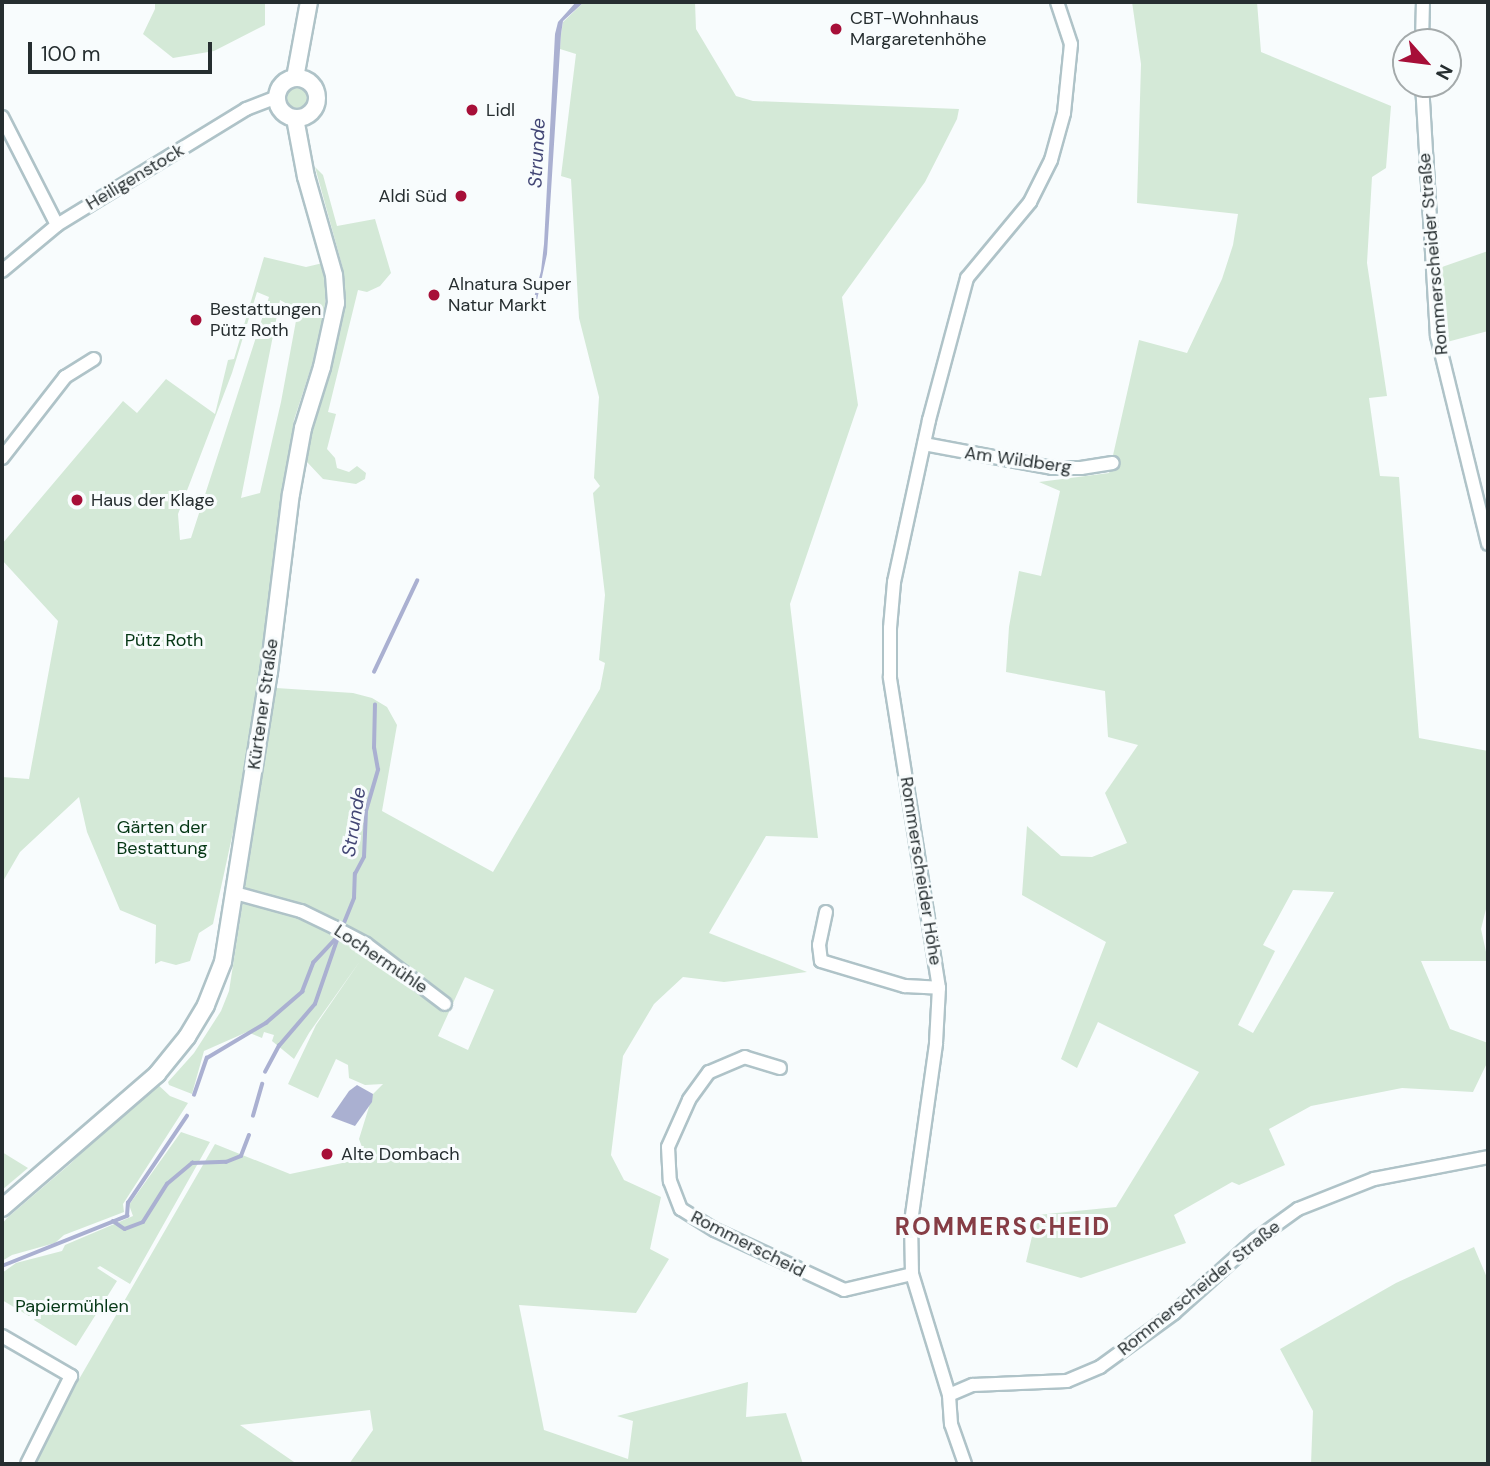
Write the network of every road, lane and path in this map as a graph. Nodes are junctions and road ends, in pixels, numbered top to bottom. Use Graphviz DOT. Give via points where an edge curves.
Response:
graph roads {
  1 [pos="309,2"];
  2 [pos="1057,2"];
  3 [pos="1423,2"];
  4 [pos="1422,28"];
  5 [pos="295,78"];
  6 [pos="277,97"];
  7 [pos="1423,98"];
  8 [pos="2,117"];
  9 [pos="295,118"];
  10 [pos="57,225"];
  11 [pos="2,271"];
  12 [pos="94,359"];
  13 [pos="924,444"];
  14 [pos="2,458"];
  15 [pos="1113,463"];
  16 [pos="1488,544"];
  17 [pos="235,893"];
  18 [pos="826,912"];
  19 [pos="939,988"];
  20 [pos="445,1004"];
  21 [pos="780,1068"];
  22 [pos="1488,1157"];
  23 [pos="2,1208"];
  24 [pos="912,1274"];
  25 [pos="2,1336"];
  26 [pos="949,1395"];
  27 [pos="27,1464"];
  28 [pos="965,1464"];
  1 -- 5 [label="main road"];
  2 -- 13 [label="street, Rommerscheider Höhe" via="1071,44 1064,113 1051,160 1030,202 967,278"];
  3 -- 4 [label="street"];
  5 -- 6 [label="main road" via="284,83"];
  5 -- 9 [label="main road" via="311,83 318,100 310,114"];
  6 -- 9 [label="main road" via="283,113"];
  6 -- 10 [label="street, Heiligenstock" via="247,109"];
  7 -- 16 [label="street, Rommerscheider Straße" via="1437,336"];
  8 -- 10 [label="street"];
  9 -- 17 [label="main road, Kürtener Straße" via="306,177 332,264 336,303 291,494"];
  10 -- 11 [label="street, Heiligenstock"];
  12 -- 14 [label="street" via="65,377"];
  13 -- 15 [label="street, Am Wildberg" via="1052,468"];
  13 -- 19 [label="street, Rommerscheider Höhe" via="894,582 890,677"];
  17 -- 20 [label="street, Lochermühle" via="301,911 334,926 366,944"];
  17 -- 23 [label="main road, Kürtener Straße" via="223,962 187,1037 155,1076"];
  18 -- 19 [label="street" via="819,945 821,961 905,986"];
  19 -- 24 [label="street, Rommerscheider Höhe" via="936,1043 911,1222"];
  21 -- 24 [label="street, Rommerscheid" via="745,1057 709,1072 689,1100 668,1147 670,1181 681,1209 715,1230 844,1290"];
  22 -- 26 [label="street, Rommerscheider Straße" via="1374,1179 1298,1209 1255,1240 1174,1313 1100,1367 1068,1381 973,1385"];
  24 -- 26 [label="street, Rommerscheider Höhe"];
  25 -- 27 [label="street" via="71,1376"];
  26 -- 28 [label="street, Rommerscheider Höhe" via="951,1424"];
}
